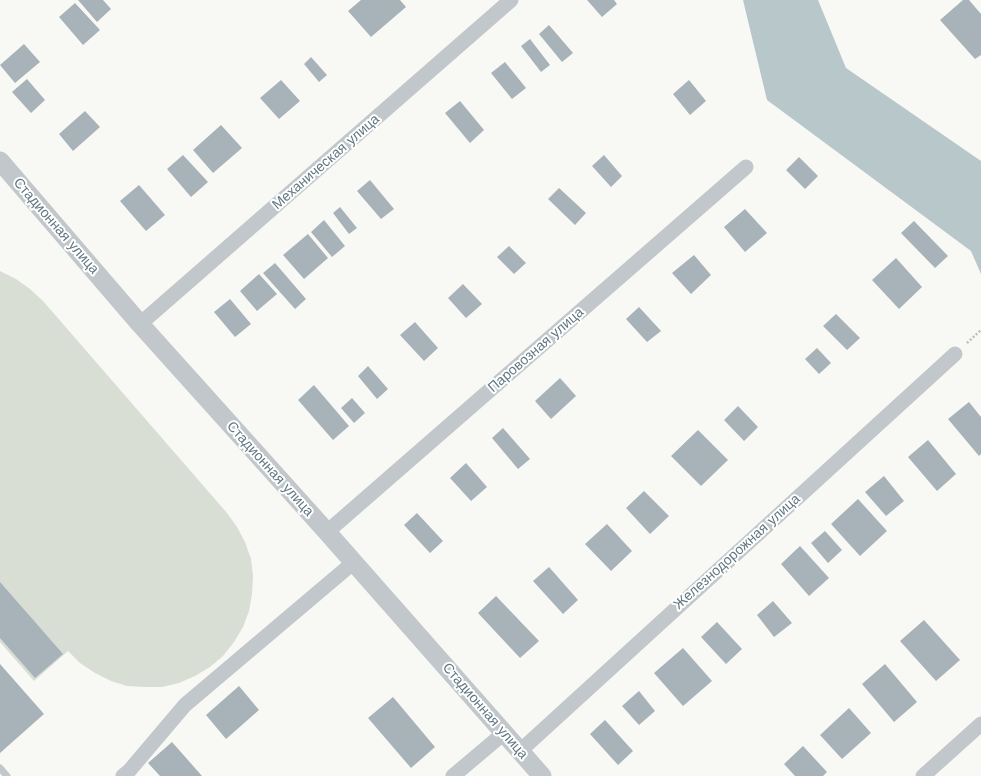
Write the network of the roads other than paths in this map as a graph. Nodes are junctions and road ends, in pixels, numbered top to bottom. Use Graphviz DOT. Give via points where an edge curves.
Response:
graph roads {
  1 [pos="511,0"];
  2 [pos="0,161"];
  3 [pos="746,167"];
  4 [pos="140,324"];
  5 [pos="955,354"];
  6 [pos="327,532"];
  7 [pos="354,562"];
  8 [pos="981,724"];
  9 [pos="504,733"];
  10 [pos="520,751"];
  11 [pos="0,768"];
  12 [pos="7,776"];
  13 [pos="123,776"];
  14 [pos="453,776"];
  15 [pos="542,776"];
  16 [pos="923,776"];
  1 -- 4 [label="street, Механическая улица"];
  2 -- 4 [label="street, Стадионная улица"];
  3 -- 6 [label="street, Паровозная улица"];
  4 -- 6 [label="street, Стадионная улица"];
  5 -- 10 [label="street, Железнодорожная улица"];
  6 -- 7 [label="street, Стадионная улица"];
  7 -- 9 [label="street, Стадионная улица"];
  7 -- 13 [label="street" via="185,705"];
  8 -- 16 [label="street"];
  9 -- 10 [label="street, Стадионная улица"];
  9 -- 14 [label="street"];
  10 -- 15 [label="street, Стадионная улица"];
  11 -- 12 [label="lane"];
}
